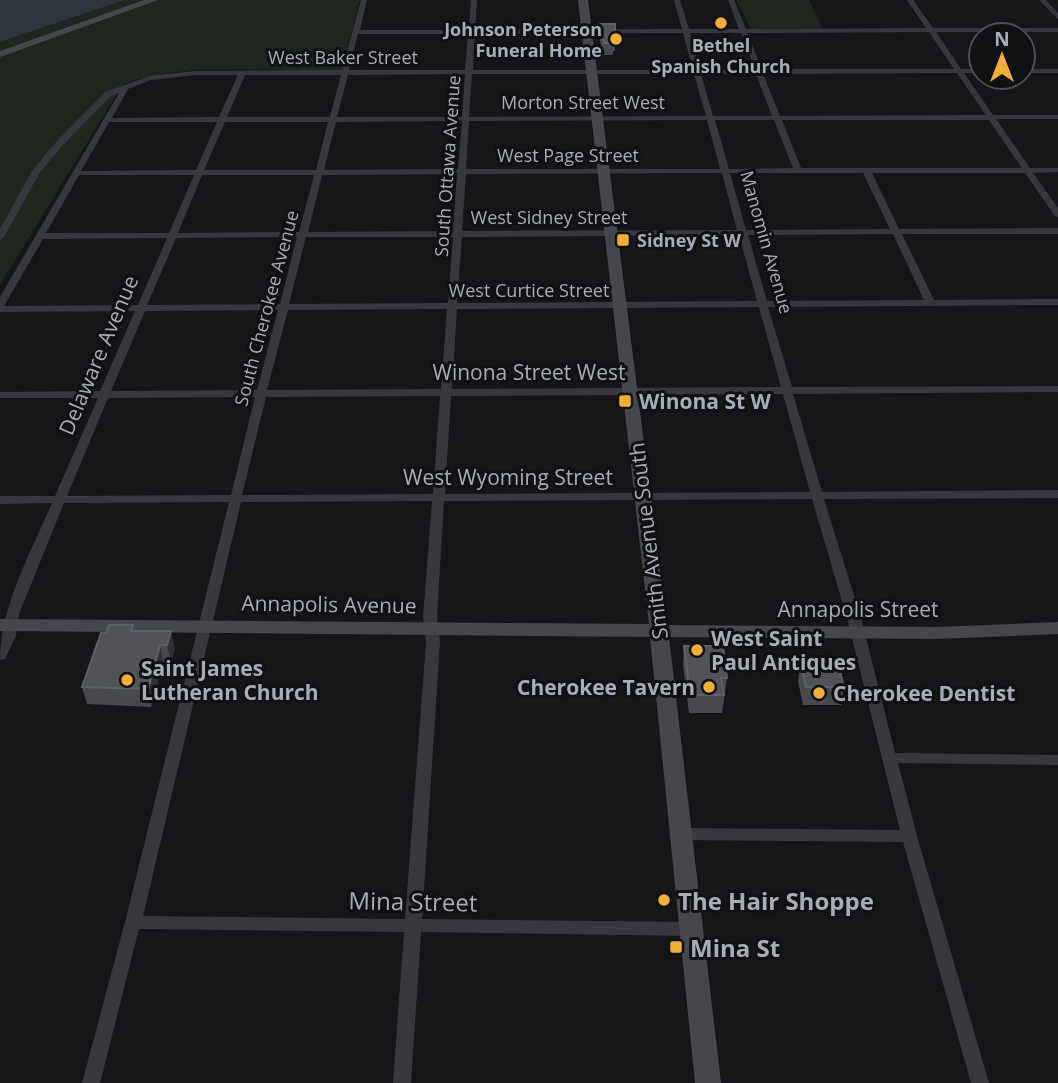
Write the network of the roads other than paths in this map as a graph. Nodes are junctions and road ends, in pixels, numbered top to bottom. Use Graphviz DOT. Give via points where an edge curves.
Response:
graph roads {
  1 [pos="153,0"];
  2 [pos="364,0"];
  3 [pos="474,0"];
  4 [pos="583,0"];
  5 [pos="677,0"];
  6 [pos="731,0"];
  7 [pos="910,0"];
  8 [pos="1042,0"];
  9 [pos="1058,17"];
  10 [pos="1058,30"];
  11 [pos="930,31"];
  12 [pos="355,32"];
  13 [pos="472,32"];
  14 [pos="587,32"];
  15 [pos="685,32"];
  16 [pos="744,32"];
  17 [pos="0,54"];
  18 [pos="959,71"];
  19 [pos="967,71"];
  20 [pos="1037,71"];
  21 [pos="1058,71"];
  22 [pos="469,72"];
  23 [pos="593,72"];
  24 [pos="698,72"];
  25 [pos="759,72"];
  26 [pos="242,73"];
  27 [pos="345,73"];
  28 [pos="127,85"];
  29 [pos="992,117"];
  30 [pos="1058,117"];
  31 [pos="332,118"];
  32 [pos="466,118"];
  33 [pos="598,118"];
  34 [pos="711,118"];
  35 [pos="777,118"];
  36 [pos="222,119"];
  37 [pos="108,120"];
  38 [pos="866,170"];
  39 [pos="1028,170"];
  40 [pos="1058,170"];
  41 [pos="463,171"];
  42 [pos="604,171"];
  43 [pos="727,171"];
  44 [pos="797,171"];
  45 [pos="198,172"];
  46 [pos="320,172"];
  47 [pos="78,173"];
  48 [pos="1058,214"];
  49 [pos="1058,231"];
  50 [pos="611,232"];
  51 [pos="744,232"];
  52 [pos="895,232"];
  53 [pos="303,233"];
  54 [pos="458,233"];
  55 [pos="173,234"];
  56 [pos="41,236"];
  57 [pos="0,237"];
  58 [pos="1058,302"];
  59 [pos="764,304"];
  60 [pos="930,304"];
  61 [pos="620,305"];
  62 [pos="284,306"];
  63 [pos="453,306"];
  64 [pos="0,307"];
  65 [pos="141,307"];
  66 [pos="1058,389"];
  67 [pos="789,390"];
  68 [pos="631,391"];
  69 [pos="447,392"];
  70 [pos="105,394"];
  71 [pos="261,394"];
  72 [pos="0,395"];
  73 [pos="1058,494"];
  74 [pos="644,496"];
  75 [pos="817,496"];
  76 [pos="235,497"];
  77 [pos="440,497"];
  78 [pos="0,500"];
  79 [pos="59,500"];
  80 [pos="5,625"];
  81 [pos="205,626"];
  82 [pos="431,628"];
  83 [pos="1058,628"];
  84 [pos="659,630"];
  85 [pos="858,632"];
  86 [pos="0,656"];
  87 [pos="888,758"];
  88 [pos="1058,760"];
  89 [pos="681,834"];
  90 [pos="909,836"];
  91 [pos="133,922"];
  92 [pos="415,926"];
  93 [pos="692,929"];
  94 [pos="91,1083"];
  95 [pos="402,1083"];
  96 [pos="708,1083"];
  97 [pos="980,1083"];
  1 -- 17 [label="main road"];
  2 -- 12 [label="street, South Cherokee Avenue"];
  3 -- 13 [label="street, South Ottawa Avenue"];
  4 -- 14 [label="main road, Smith Avenue South"];
  5 -- 15 [label="street, Manomin Avenue"];
  6 -- 16 [label="street"];
  7 -- 11 [label="street"];
  8 -- 9 [label="street"];
  10 -- 11 [label="street"];
  11 -- 16 [label="street"];
  11 -- 18 [label="street"];
  12 -- 13 [label="street"];
  12 -- 27 [label="street, South Cherokee Avenue"];
  13 -- 14 [label="street"];
  13 -- 22 [label="street, South Ottawa Avenue"];
  14 -- 15 [label="street"];
  14 -- 23 [label="main road, Smith Avenue South"];
  15 -- 16 [label="street"];
  15 -- 24 [label="street, Manomin Avenue"];
  16 -- 25 [label="street"];
  18 -- 19 [label="street, West Baker Street"];
  18 -- 25 [label="street, West Baker Street"];
  18 -- 29 [label="street"];
  20 -- 21 [label="street"];
  22 -- 23 [label="street, West Baker Street"];
  22 -- 27 [label="street, West Baker Street"];
  22 -- 32 [label="street, South Ottawa Avenue"];
  23 -- 24 [label="street, West Baker Street"];
  23 -- 33 [label="main road, Smith Avenue South"];
  24 -- 25 [label="street, West Baker Street"];
  24 -- 34 [label="street, Manomin Avenue"];
  25 -- 35 [label="street"];
  26 -- 27 [label="street, West Baker Street"];
  26 -- 28 [label="street, West Baker Street" via="170,75"];
  26 -- 36 [label="street, Delaware Avenue"];
  27 -- 31 [label="street, South Cherokee Avenue"];
  28 -- 37 [label="street"];
  28 -- 57 [label="street" via="108,94 59,144 35,173"];
  29 -- 30 [label="street, Morton Street West"];
  29 -- 35 [label="street, Morton Street West"];
  29 -- 39 [label="street"];
  31 -- 32 [label="street, Morton Street West"];
  31 -- 36 [label="street, Morton Street West"];
  31 -- 46 [label="street, South Cherokee Avenue"];
  32 -- 33 [label="street, Morton Street West"];
  32 -- 41 [label="street, South Ottawa Avenue"];
  33 -- 34 [label="street, Morton Street West"];
  33 -- 42 [label="main road, Smith Avenue South"];
  34 -- 35 [label="street, Morton Street West"];
  34 -- 43 [label="street, Manomin Avenue"];
  35 -- 44 [label="street"];
  36 -- 37 [label="street, Morton Street West"];
  36 -- 45 [label="street, Delaware Avenue"];
  37 -- 47 [label="street"];
  38 -- 39 [label="street, West Page Street"];
  38 -- 44 [label="street, West Page Street"];
  38 -- 52 [label="street"];
  39 -- 40 [label="street, West Page Street"];
  39 -- 48 [label="street"];
  41 -- 42 [label="street, West Page Street"];
  41 -- 46 [label="street, West Page Street"];
  41 -- 54 [label="street, South Ottawa Avenue"];
  42 -- 43 [label="street, West Page Street"];
  42 -- 50 [label="main road, Smith Avenue South"];
  43 -- 44 [label="street, West Page Street"];
  43 -- 51 [label="street, Manomin Avenue"];
  45 -- 46 [label="street, West Page Street"];
  45 -- 47 [label="street, West Page Street"];
  45 -- 55 [label="street, Delaware Avenue"];
  46 -- 53 [label="street, South Cherokee Avenue"];
  47 -- 56 [label="street"];
  49 -- 52 [label="street, West Sidney Street"];
  50 -- 51 [label="street, West Sidney Street"];
  50 -- 54 [label="street, West Sidney Street"];
  50 -- 61 [label="main road, Smith Avenue South"];
  51 -- 52 [label="street, West Sidney Street"];
  51 -- 59 [label="street, Manomin Avenue"];
  52 -- 60 [label="street"];
  53 -- 54 [label="street, West Sidney Street"];
  53 -- 55 [label="street, West Sidney Street"];
  53 -- 62 [label="street, South Cherokee Avenue"];
  54 -- 63 [label="street, South Ottawa Avenue"];
  55 -- 56 [label="street, West Sidney Street"];
  55 -- 65 [label="street, Delaware Avenue"];
  56 -- 64 [label="street"];
  58 -- 60 [label="street, West Curtice Street"];
  59 -- 60 [label="street, West Curtice Street"];
  59 -- 61 [label="street, West Curtice Street"];
  59 -- 67 [label="street, Manomin Avenue"];
  61 -- 63 [label="street, West Curtice Street"];
  61 -- 68 [label="main road, Smith Avenue South"];
  62 -- 63 [label="street, West Curtice Street"];
  62 -- 65 [label="street, West Curtice Street"];
  62 -- 71 [label="street, South Cherokee Avenue"];
  63 -- 69 [label="street, South Ottawa Avenue"];
  64 -- 65 [label="street, West Curtice Street"];
  65 -- 70 [label="street, Delaware Avenue"];
  66 -- 67 [label="street, Winona Street West"];
  67 -- 68 [label="street, Winona Street West"];
  67 -- 75 [label="street, Manomin Avenue"];
  68 -- 69 [label="street, Winona Street West"];
  68 -- 74 [label="main road, Smith Avenue South"];
  69 -- 71 [label="street, Winona Street West"];
  69 -- 77 [label="street, South Ottawa Avenue"];
  70 -- 71 [label="street, Winona Street West"];
  70 -- 72 [label="street, Winona Street West"];
  70 -- 79 [label="street, Delaware Avenue"];
  71 -- 76 [label="street, South Cherokee Avenue"];
  73 -- 75 [label="street, West Wyoming Street"];
  74 -- 75 [label="street, West Wyoming Street"];
  74 -- 77 [label="street, West Wyoming Street"];
  74 -- 84 [label="main road, Smith Avenue South"];
  75 -- 85 [label="street, Manomin Avenue"];
  76 -- 77 [label="street, West Wyoming Street"];
  76 -- 79 [label="street, West Wyoming Street"];
  76 -- 81 [label="street, South Cherokee Avenue"];
  77 -- 82 [label="street, South Ottawa Avenue"];
  78 -- 79 [label="street, West Wyoming Street"];
  79 -- 80 [label="street, Delaware Avenue"];
  80 -- 81 [label="main road, Annapolis Avenue"];
  80 -- 86 [label="street, Delaware Avenue" via="9,636"];
  81 -- 82 [label="main road, Annapolis Avenue"];
  81 -- 91 [label="street, South Cherokee Avenue"];
  82 -- 84 [label="main road, Annapolis Avenue"];
  82 -- 92 [label="street, South Ottawa Avenue"];
  83 -- 85 [label="main road, Annapolis Street"];
  84 -- 85 [label="main road, Annapolis Street"];
  84 -- 89 [label="main road, Smith Avenue South"];
  85 -- 87 [label="street"];
  87 -- 88 [label="street"];
  87 -- 90 [label="street"];
  89 -- 90 [label="street"];
  89 -- 93 [label="main road, Smith Avenue South"];
  90 -- 97 [label="street"];
  91 -- 92 [label="street, Mina Street"];
  91 -- 94 [label="street, South Cherokee Avenue"];
  92 -- 93 [label="street, Mina Street"];
  92 -- 95 [label="street, South Ottawa Avenue"];
  93 -- 96 [label="main road, Smith Avenue South"];
}
